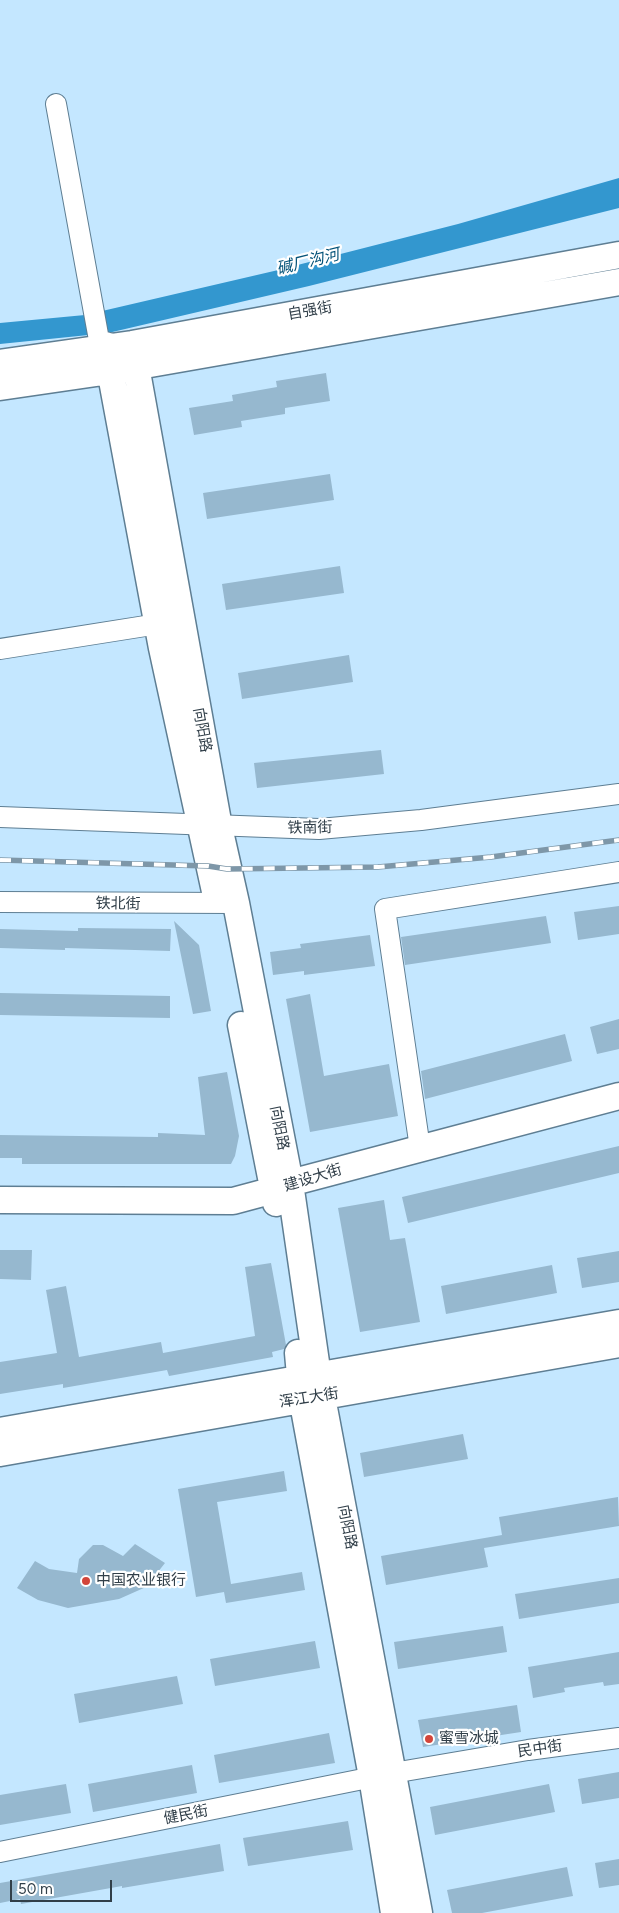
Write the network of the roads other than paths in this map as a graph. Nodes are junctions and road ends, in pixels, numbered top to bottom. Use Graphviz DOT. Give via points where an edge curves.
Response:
graph roads {
  1 [pos="56,104"];
  2 [pos="619,255"];
  3 [pos="619,282"];
  4 [pos="117,352"];
  5 [pos="0,364"];
  6 [pos="0,387"];
  7 [pos="158,624"];
  8 [pos="0,649"];
  9 [pos="619,794"];
  10 [pos="0,817"];
  11 [pos="209,826"];
  12 [pos="619,872"];
  13 [pos="0,902"];
  14 [pos="228,904"];
  15 [pos="619,1096"];
  16 [pos="420,1148"];
  17 [pos="282,1187"];
  18 [pos="0,1200"];
  19 [pos="619,1340"];
  20 [pos="311,1387"];
  21 [pos="0,1431"];
  22 [pos="0,1453"];
  23 [pos="619,1738"];
  24 [pos="383,1775"];
  25 [pos="0,1852"];
  26 [pos="394,1913"];
  27 [pos="418,1913"];
  1 -- 4 [label="street" via="94,308"];
  2 -- 4 [label="main road, 自强街"];
  3 -- 4 [label="main road, 自强街"];
  4 -- 5 [label="main road, 自强街"];
  4 -- 6 [label="main road, 自强街"];
  4 -- 7 [label="main road, 向阳路"];
  4 -- 11 [label="main road, 向阳路"];
  7 -- 8 [label="street"];
  7 -- 11 [label="main road, 向阳路"];
  9 -- 11 [label="street, 铁南街" via="369,826 319,829"];
  10 -- 11 [label="street, 铁南街"];
  11 -- 14 [label="main road, 向阳路"];
  12 -- 16 [label="street" via="386,909"];
  13 -- 14 [label="street, 铁北街"];
  14 -- 17 [label="main road, 向阳路" via="262,1136"];
  15 -- 16 [label="main road, 建设大街"];
  16 -- 17 [label="main road, 建设大街"];
  17 -- 18 [label="main road, 建设大街" via="233,1201"];
  17 -- 20 [label="main road, 向阳路"];
  19 -- 20 [label="main road, 浑江大街"];
  20 -- 21 [label="main road, 浑江大街"];
  20 -- 22 [label="main road, 浑江大街"];
  20 -- 24 [label="main road, 向阳路"];
  23 -- 24 [label="street, 民中街"];
  24 -- 25 [label="street, 健民街"];
  24 -- 26 [label="main road, 向阳路"];
  24 -- 27 [label="main road, 向阳路"];
}
